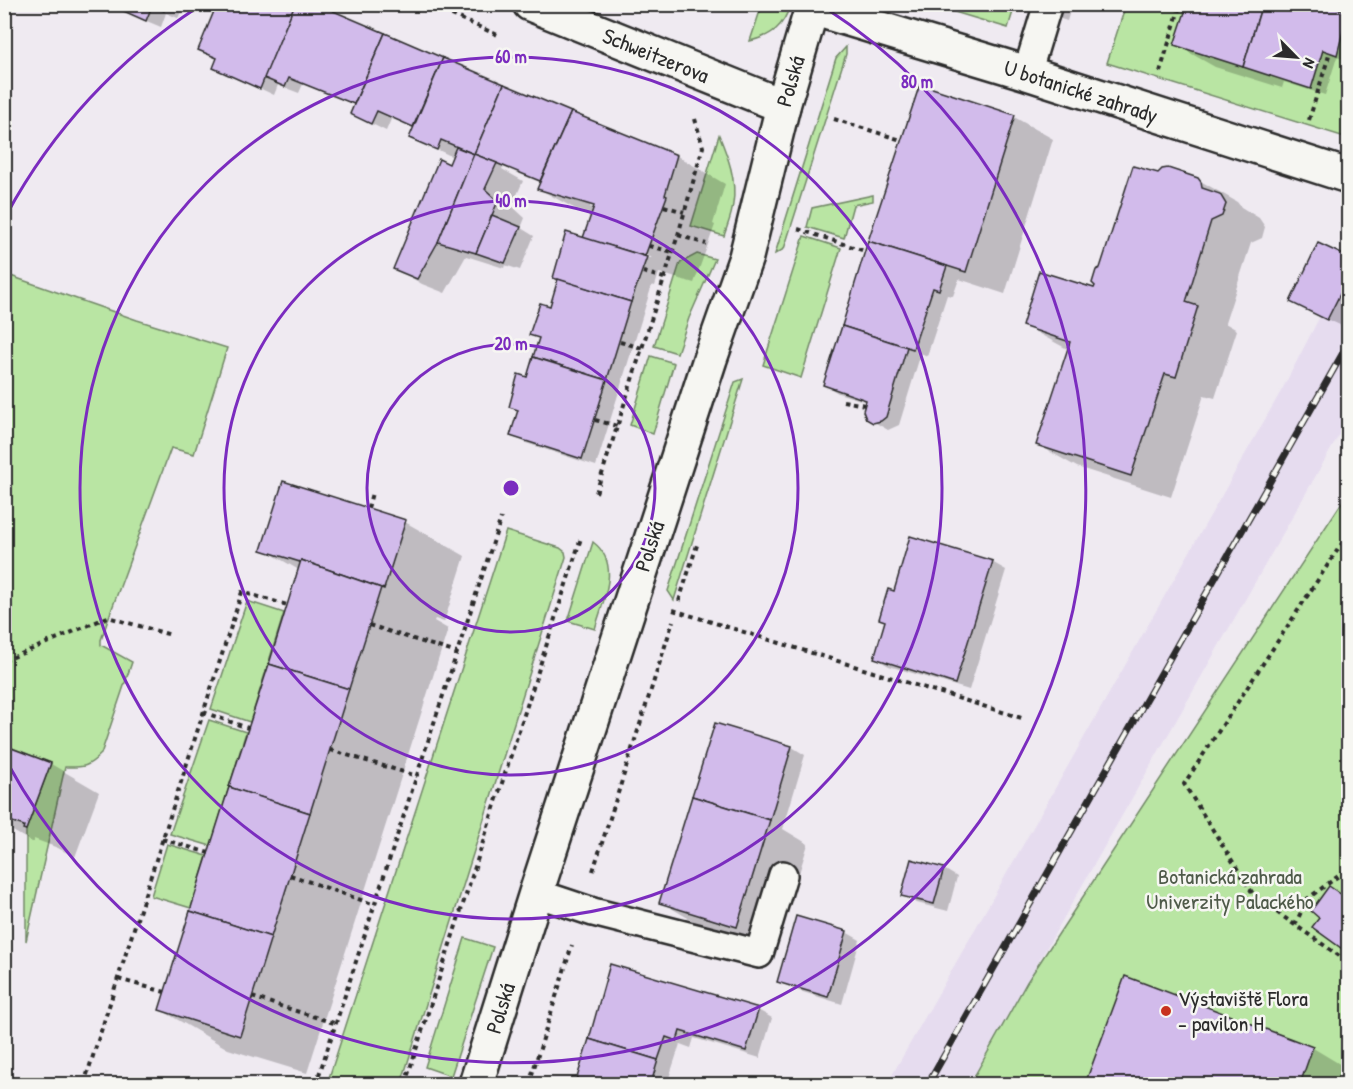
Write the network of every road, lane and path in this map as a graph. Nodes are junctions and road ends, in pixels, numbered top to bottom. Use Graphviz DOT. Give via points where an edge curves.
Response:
graph roads {
  1 [pos="426,4"];
  2 [pos="530,4"];
  3 [pos="1048,4"];
  4 [pos="813,6"];
  5 [pos="1180,6"];
  6 [pos="502,37"];
  7 [pos="1330,52"];
  8 [pos="1027,73"];
  9 [pos="1158,78"];
  10 [pos="783,105"];
  11 [pos="686,115"];
  12 [pos="834,119"];
  13 [pos="1307,125"];
  14 [pos="901,140"];
  15 [pos="1348,176"];
  16 [pos="663,206"];
  17 [pos="684,212"];
  18 [pos="798,229"];
  19 [pos="678,235"];
  20 [pos="710,245"];
  21 [pos="649,246"];
  22 [pos="866,251"];
  23 [pos="673,252"];
  24 [pos="643,272"];
  25 [pos="664,278"];
  26 [pos="620,342"];
  27 [pos="642,348"];
  28 [pos="843,401"];
  29 [pos="865,405"];
  30 [pos="594,420"];
  31 [pos="617,426"];
  32 [pos="372,493"];
  33 [pos="596,493"];
  34 [pos="368,508"];
  35 [pos="501,518"];
  36 [pos="1348,534"];
  37 [pos="581,538"];
  38 [pos="632,598"];
  39 [pos="287,605"];
  40 [pos="673,621"];
  41 [pos="369,625"];
  42 [pos="171,635"];
  43 [pos="457,653"];
  44 [pos="4,661"];
  45 [pos="203,712"];
  46 [pos="1025,719"];
  47 [pos="248,728"];
  48 [pos="330,750"];
  49 [pos="417,776"];
  50 [pos="162,839"];
  51 [pos="208,853"];
  52 [pos="1348,869"];
  53 [pos="290,875"];
  54 [pos="783,875"];
  55 [pos="536,893"];
  56 [pos="375,905"];
  57 [pos="581,908"];
  58 [pos="1295,925"];
  59 [pos="1348,962"];
  60 [pos="118,979"];
  61 [pos="165,992"];
  62 [pos="252,997"];
  63 [pos="337,1024"];
  64 [pos="84,1084"];
  65 [pos="316,1084"];
  66 [pos="405,1084"];
  67 [pos="476,1084"];
  68 [pos="529,1084"];
  1 -- 6 [label="path"];
  2 -- 10 [label="street, Schweitzerova"];
  3 -- 8 [label="lane"];
  4 -- 8 [label="street, U botanické zahrady"];
  4 -- 10 [label="street, Polská"];
  5 -- 9 [label="path"];
  7 -- 13 [label="path"];
  8 -- 15 [label="street, U botanické zahrady"];
  10 -- 38 [label="street, Polská" via="746,257"];
  11 -- 17 [label="path" via="697,119 704,147"];
  12 -- 14 [label="path"];
  16 -- 17 [label="path"];
  17 -- 19 [label="path"];
  18 -- 22 [label="path"];
  19 -- 20 [label="path"];
  19 -- 23 [label="path"];
  21 -- 23 [label="path"];
  23 -- 25 [label="path"];
  24 -- 25 [label="path"];
  25 -- 27 [label="path"];
  26 -- 27 [label="path"];
  27 -- 31 [label="path"];
  28 -- 29 [label="path"];
  30 -- 31 [label="path"];
  31 -- 33 [label="path"];
  32 -- 34 [label="path"];
  35 -- 43 [label="path"];
  36 -- 58 [label="path" via="1184,784 1255,897"];
  37 -- 66 [label="path"];
  38 -- 46 [label="path"];
  38 -- 55 [label="street, Polská"];
  39 -- 45 [label="path" via="242,592"];
  40 -- 57 [label="path"];
  41 -- 43 [label="path"];
  42 -- 44 [label="path" via="108,617"];
  43 -- 49 [label="path"];
  45 -- 47 [label="path"];
  45 -- 50 [label="path"];
  48 -- 49 [label="path"];
  49 -- 56 [label="path"];
  50 -- 51 [label="path"];
  50 -- 60 [label="path"];
  52 -- 58 [label="path" via="1307,899"];
  53 -- 56 [label="path"];
  54 -- 57 [label="lane" via="759,954"];
  55 -- 57 [label="lane"];
  55 -- 67 [label="street, Polská"];
  56 -- 63 [label="path"];
  57 -- 68 [label="path"];
  58 -- 59 [label="path"];
  60 -- 61 [label="path"];
  60 -- 64 [label="path"];
  62 -- 63 [label="path"];
  63 -- 65 [label="path"];
}
